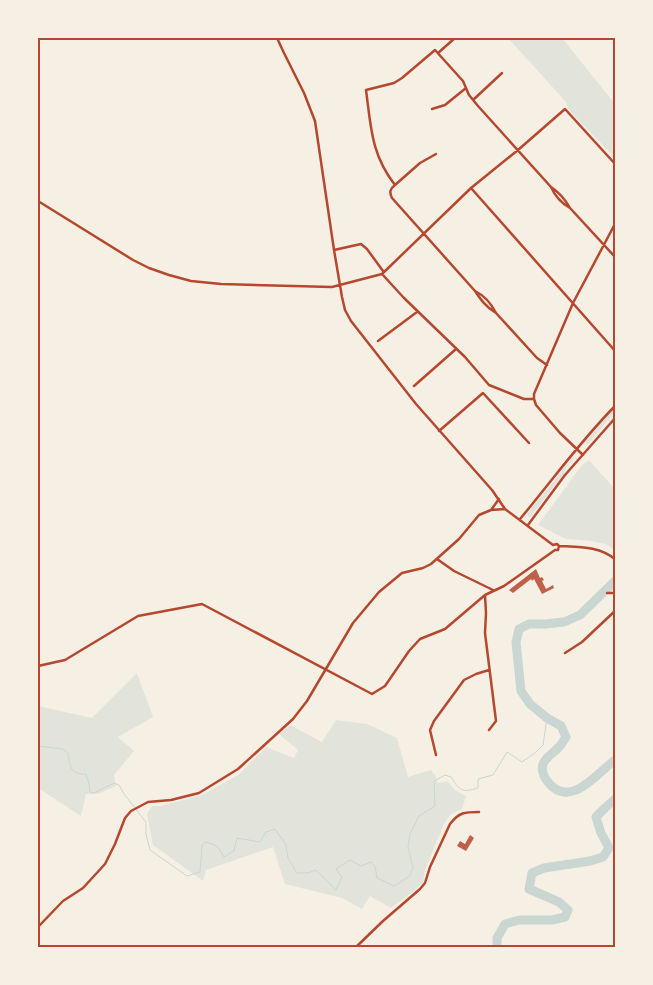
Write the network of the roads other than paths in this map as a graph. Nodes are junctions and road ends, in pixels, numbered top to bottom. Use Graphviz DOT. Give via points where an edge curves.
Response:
graph roads {
  1 [pos="277,38"];
  2 [pos="455,38"];
  3 [pos="438,53"];
  4 [pos="502,74"];
  5 [pos="466,88"];
  6 [pos="473,100"];
  7 [pos="432,109"];
  8 [pos="518,150"];
  9 [pos="436,154"];
  10 [pos="616,165"];
  11 [pos="395,184"];
  12 [pos="471,188"];
  13 [pos="38,201"];
  14 [pos="616,222"];
  15 [pos="424,234"];
  16 [pos="604,245"];
  17 [pos="334,250"];
  18 [pos="616,258"];
  19 [pos="383,273"];
  20 [pos="340,285"];
  21 [pos="573,303"];
  22 [pos="417,312"];
  23 [pos="378,341"];
  24 [pos="456,349"];
  25 [pos="616,352"];
  26 [pos="547,365"];
  27 [pos="414,386"];
  28 [pos="534,399"];
  29 [pos="616,405"];
  30 [pos="616,417"];
  31 [pos="439,431"];
  32 [pos="529,443"];
  33 [pos="577,449"];
  34 [pos="583,455"];
  35 [pos="499,499"];
  36 [pos="506,509"];
  37 [pos="491,510"];
  38 [pos="520,519"];
  39 [pos="528,525"];
  40 [pos="553,545"];
  41 [pos="559,546"];
  42 [pos="555,550"];
  43 [pos="437,559"];
  44 [pos="616,560"];
  45 [pos="493,590"];
  46 [pos="607,593"];
  47 [pos="616,593"];
  48 [pos="485,595"];
  49 [pos="616,610"];
  50 [pos="565,653"];
  51 [pos="38,666"];
  52 [pos="326,669"];
  53 [pos="489,670"];
  54 [pos="489,730"];
  55 [pos="436,755"];
  56 [pos="479,812"];
  57 [pos="38,927"];
  58 [pos="355,948"];
  1 -- 17 [label="street" via="315,121"];
  2 -- 3 [label="street"];
  3 -- 5 [label="street"];
  3 -- 11 [label="street" via="435,50 394,83 366,90 377,152"];
  4 -- 6 [label="street"];
  5 -- 6 [label="street"];
  5 -- 7 [label="street" via="445,105"];
  6 -- 8 [label="street"];
  8 -- 10 [label="street" via="565,109"];
  8 -- 12 [label="street"];
  8 -- 16 [label="street"];
  9 -- 11 [label="street"];
  11 -- 15 [label="street" via="390,194 392,198"];
  12 -- 15 [label="street"];
  12 -- 21 [label="street"];
  13 -- 20 [label="street" via="133,260 168,275 220,284"];
  14 -- 16 [label="street"];
  15 -- 19 [label="street"];
  15 -- 26 [label="street"];
  16 -- 18 [label="street"];
  16 -- 21 [label="street"];
  17 -- 19 [label="street" via="360,244"];
  17 -- 20 [label="street"];
  19 -- 20 [label="street"];
  19 -- 22 [label="street"];
  20 -- 31 [label="street" via="345,310 351,321"];
  21 -- 25 [label="street"];
  21 -- 26 [label="street"];
  22 -- 23 [label="street"];
  22 -- 24 [label="street"];
  24 -- 27 [label="street"];
  24 -- 28 [label="street" via="489,385 524,400"];
  26 -- 28 [label="street"];
  28 -- 33 [label="street"];
  29 -- 33 [label="street"];
  30 -- 34 [label="street"];
  31 -- 32 [label="street" via="483,392"];
  31 -- 35 [label="street"];
  33 -- 34 [label="street"];
  33 -- 38 [label="street"];
  34 -- 39 [label="street"];
  35 -- 36 [label="street"];
  35 -- 37 [label="street"];
  36 -- 37 [label="street"];
  36 -- 38 [label="street"];
  37 -- 43 [label="street" via="479,515"];
  38 -- 39 [label="street"];
  39 -- 40 [label="street"];
  40 -- 41 [label="street"];
  40 -- 42 [label="street"];
  41 -- 42 [label="street"];
  41 -- 44 [label="street" via="598,550"];
  42 -- 45 [label="street" via="504,586"];
  43 -- 45 [label="street"];
  43 -- 52 [label="street" via="424,568 402,573 378,592 353,624"];
  45 -- 48 [label="street"];
  46 -- 47 [label="street"];
  48 -- 52 [label="street" via="445,629 420,639 384,686 372,694"];
  48 -- 53 [label="street"];
  49 -- 50 [label="street" via="582,642"];
  51 -- 52 [label="street" via="65,660 138,616 202,604"];
  52 -- 57 [label="street" via="293,719 238,769 199,793 148,802 130,811 105,864"];
  53 -- 54 [label="street" via="496,710 496,721"];
  53 -- 55 [label="street" via="464,680 434,721 430,730"];
  56 -- 58 [label="street" via="465,812 454,818 425,883"];
}
